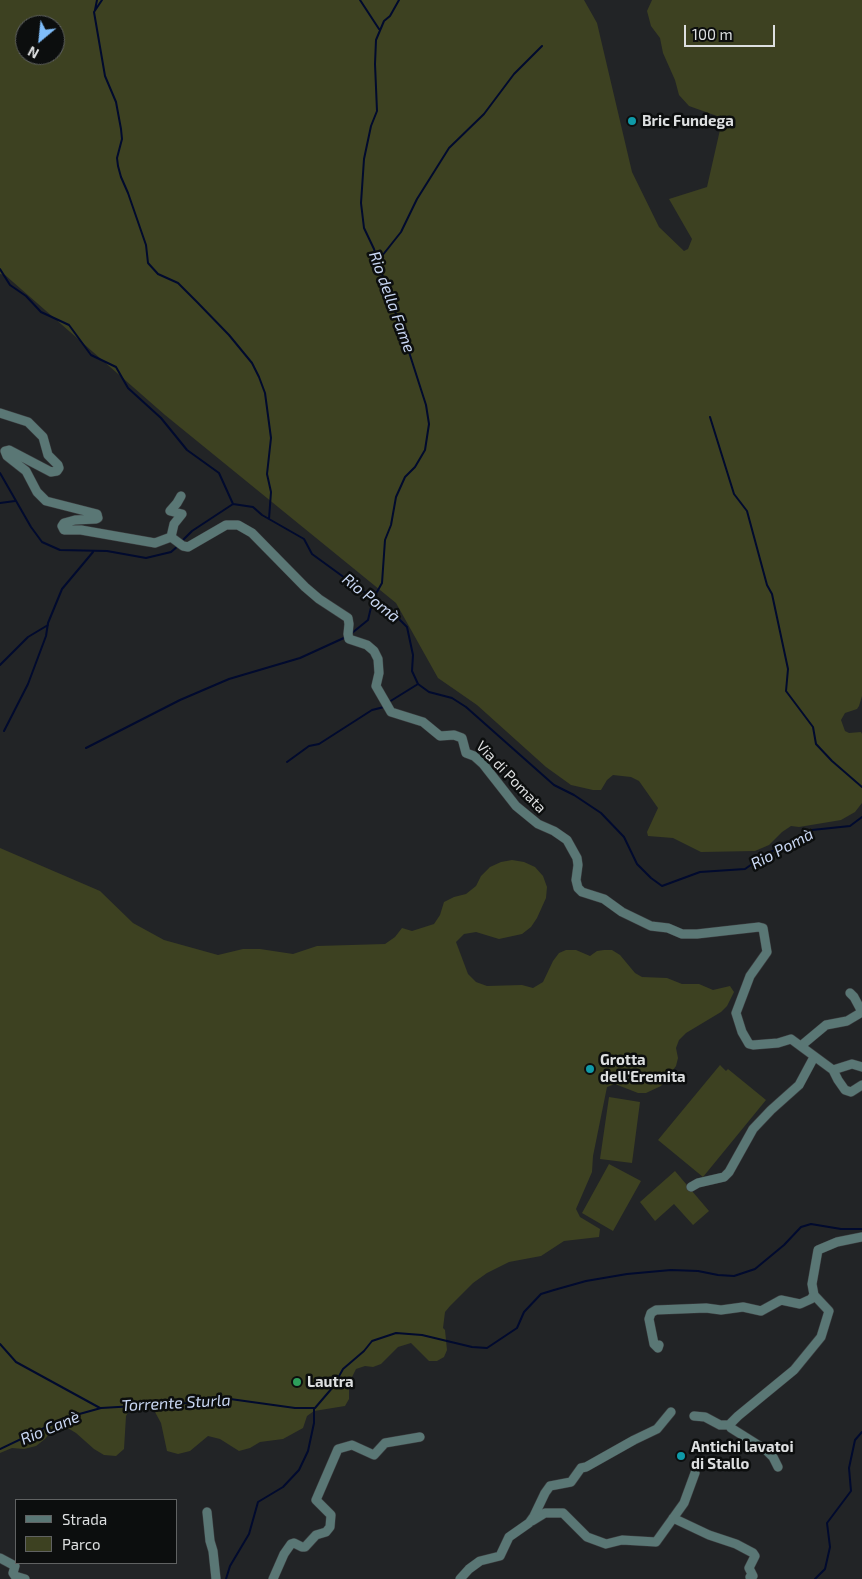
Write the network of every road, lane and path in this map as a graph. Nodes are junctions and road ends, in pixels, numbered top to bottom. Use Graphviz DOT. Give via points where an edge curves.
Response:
graph roads {
  1 [pos="0,413"];
  2 [pos="180,496"];
  3 [pos="173,538"];
  4 [pos="850,994"];
  5 [pos="802,1045"];
  6 [pos="814,1057"];
  7 [pos="862,1067"];
  8 [pos="833,1070"];
  9 [pos="862,1085"];
  10 [pos="691,1187"];
  11 [pos="862,1237"];
  12 [pos="814,1295"];
  13 [pos="659,1345"];
  14 [pos="671,1412"];
  15 [pos="694,1416"];
  16 [pos="729,1425"];
  17 [pos="420,1437"];
  18 [pos="778,1467"];
  19 [pos="694,1474"];
  20 [pos="207,1512"];
  21 [pos="673,1518"];
  22 [pos="529,1522"];
  23 [pos="0,1558"];
  24 [pos="750,1577"];
  25 [pos="25,1579"];
  26 [pos="216,1579"];
  27 [pos="273,1579"];
  28 [pos="460,1579"];
  1 -- 3 [label="street" via="28,422 43,437 48,455 59,468 51,472 6,451 7,456 26,471 36,492 46,501 97,514 96,519 64,523 64,530 156,543"];
  2 -- 3 [label="street" via="170,511 182,513 174,524"];
  3 -- 5 [label="street, Via di Pomata" via="183,546 190,546 226,525 238,525 252,533 305,587 348,618 349,639 374,651 379,673 375,683 389,710 423,722 437,734 462,738 466,753 482,764 516,806 538,824 567,840 577,858 576,880 582,892 604,899 645,923 682,934 763,928 767,952 750,976 736,1017 750,1045 791,1039"];
  4 -- 5 [label="street" via="862,1012 847,1021 826,1026"];
  5 -- 6 [label="street"];
  6 -- 8 [label="street"];
  6 -- 10 [label="street" via="799,1084 753,1129 729,1172 724,1177"];
  7 -- 8 [label="street" via="852,1064"];
  8 -- 9 [label="street" via="846,1090 851,1092"];
  11 -- 12 [label="street" via="819,1249 812,1283"];
  12 -- 13 [label="street" via="799,1304 781,1300 760,1311 743,1307 656,1310 649,1319 654,1344 658,1348"];
  12 -- 16 [label="street" via="829,1311 821,1337 794,1370"];
  14 -- 22 [label="street" via="658,1428 581,1468 571,1482 550,1486"];
  15 -- 16 [label="street"];
  16 -- 18 [label="street" via="774,1457"];
  17 -- 27 [label="street" via="385,1443 374,1455 352,1445 338,1449 316,1500 331,1515 330,1527 305,1547 291,1544"];
  19 -- 21 [label="street" via="692,1497"];
  20 -- 26 [label="street"];
  21 -- 22 [label="street" via="668,1533 656,1542 622,1540 606,1544 587,1536 562,1513 545,1513"];
  21 -- 24 [label="street" via="753,1553 755,1556 749,1568 753,1576"];
  22 -- 28 [label="street" via="509,1537 500,1556 480,1560"];
  23 -- 25 [label="street" via="15,1566 13,1574"];
}
